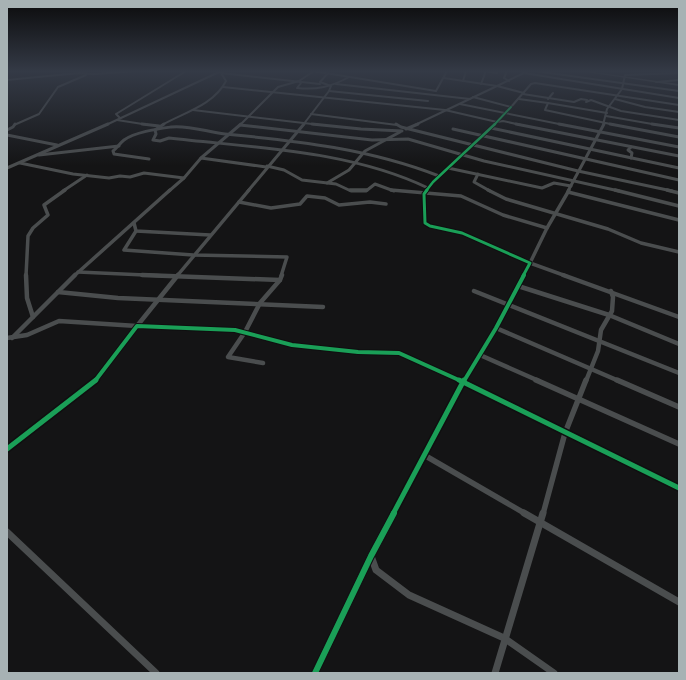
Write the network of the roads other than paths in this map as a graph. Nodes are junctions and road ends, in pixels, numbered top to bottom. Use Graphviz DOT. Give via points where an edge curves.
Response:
graph roads {
  1 [pos="48,103"];
  2 [pos="134,103"];
  3 [pos="154,103"];
  4 [pos="204,103"];
  5 [pos="263,103"];
  6 [pos="319,103"];
  7 [pos="371,103"];
  8 [pos="493,103"];
  9 [pos="516,103"];
  10 [pos="548,103"];
  11 [pos="593,103"];
  12 [pos="612,103"];
  13 [pos="629,103"];
  14 [pos="642,103"];
  15 [pos="663,103"];
  16 [pos="460,104"];
  17 [pos="679,105"];
  18 [pos="642,106"];
  19 [pos="512,107"];
  20 [pos="609,107"];
  21 [pos="645,107"];
  22 [pos="191,110"];
  23 [pos="445,110"];
  24 [pos="633,112"];
  25 [pos="679,112"];
  26 [pos="311,114"];
  27 [pos="505,114"];
  28 [pos="606,114"];
  29 [pos="643,114"];
  30 [pos="648,115"];
  31 [pos="250,116"];
  32 [pos="120,118"];
  33 [pos="116,120"];
  34 [pos="631,120"];
  35 [pos="679,120"];
  36 [pos="304,122"];
  37 [pos="497,122"];
  38 [pos="646,122"];
  39 [pos="604,123"];
  40 [pos="240,125"];
  41 [pos="159,126"];
  42 [pos="407,128"];
  43 [pos="491,128"];
  44 [pos="679,128"];
  45 [pos="453,129"];
  46 [pos="7,130"];
  47 [pos="155,130"];
  48 [pos="297,131"];
  49 [pos="402,131"];
  50 [pos="600,132"];
  51 [pos="228,134"];
  52 [pos="7,135"];
  53 [pos="482,136"];
  54 [pos="679,137"];
  55 [pos="292,139"];
  56 [pos="388,139"];
  57 [pos="595,140"];
  58 [pos="219,142"];
  59 [pos="57,145"];
  60 [pos="473,145"];
  61 [pos="118,146"];
  62 [pos="631,147"];
  63 [pos="679,147"];
  64 [pos="590,149"];
  65 [pos="281,151"];
  66 [pos="365,151"];
  67 [pos="36,155"];
  68 [pos="462,155"];
  69 [pos="679,156"];
  70 [pos="201,158"];
  71 [pos="631,158"];
  72 [pos="149,159"];
  73 [pos="585,160"];
  74 [pos="20,163"];
  75 [pos="354,164"];
  76 [pos="267,167"];
  77 [pos="7,168"];
  78 [pos="448,168"];
  79 [pos="679,168"];
  80 [pos="578,171"];
  81 [pos="478,174"];
  82 [pos="88,175"];
  83 [pos="439,176"];
  84 [pos="184,178"];
  85 [pos="679,180"];
  86 [pos="574,181"];
  87 [pos="327,183"];
  88 [pos="571,186"];
  89 [pos="428,188"];
  90 [pos="568,192"];
  91 [pos="679,193"];
  92 [pos="424,194"];
  93 [pos="239,202"];
  94 [pos="386,204"];
  95 [pos="679,206"];
  96 [pos="557,214"];
  97 [pos="679,220"];
  98 [pos="134,223"];
  99 [pos="547,228"];
  100 [pos="136,231"];
  101 [pos="210,236"];
  102 [pos="679,252"];
  103 [pos="194,255"];
  104 [pos="530,263"];
  105 [pos="78,272"];
  106 [pos="176,276"];
  107 [pos="280,280"];
  108 [pos="518,286"];
  109 [pos="474,291"];
  110 [pos="611,291"];
  111 [pos="58,292"];
  112 [pos="158,299"];
  113 [pos="260,303"];
  114 [pos="509,304"];
  115 [pos="323,307"];
  116 [pos="609,315"];
  117 [pos="33,317"];
  118 [pos="679,317"];
  119 [pos="137,326"];
  120 [pos="496,328"];
  121 [pos="245,332"];
  122 [pos="10,338"];
  123 [pos="599,341"];
  124 [pos="679,344"];
  125 [pos="480,355"];
  126 [pos="263,363"];
  127 [pos="589,368"];
  128 [pos="679,373"];
  129 [pos="463,382"];
  130 [pos="578,399"];
  131 [pos="679,407"];
  132 [pos="565,433"];
  133 [pos="679,444"];
  134 [pos="7,449"];
  135 [pos="424,455"];
  136 [pos="679,488"];
  137 [pos="541,522"];
  138 [pos="7,532"];
  139 [pos="371,556"];
  140 [pos="679,602"];
  141 [pos="504,638"];
  142 [pos="156,673"];
  143 [pos="315,673"];
  144 [pos="495,673"];
  145 [pos="554,673"];
  1 -- 46 [label="street" via="42,111 15,122 13,127"];
  2 -- 32 [label="street" via="116,114"];
  3 -- 32 [label="street"];
  4 -- 22 [label="street"];
  5 -- 31 [label="street"];
  6 -- 26 [label="street"];
  7 -- 23 [label="street"];
  8 -- 19 [label="street"];
  9 -- 19 [label="street"];
  10 -- 28 [label="street"];
  10 -- 39 [label="street" via="545,110"];
  11 -- 20 [label="street"];
  12 -- 20 [label="street"];
  13 -- 18 [label="street"];
  14 -- 18 [label="street"];
  15 -- 17 [label="street"];
  16 -- 23 [label="street"];
  16 -- 27 [label="street"];
  18 -- 21 [label="street"];
  19 -- 27 [label="street"];
  20 -- 24 [label="street"];
  20 -- 28 [label="street"];
  21 -- 25 [label="street"];
  21 -- 29 [label="street"];
  22 -- 31 [label="street"];
  22 -- 41 [label="street"];
  23 -- 37 [label="street"];
  23 -- 42 [label="street"];
  24 -- 29 [label="street"];
  24 -- 34 [label="street"];
  26 -- 36 [label="street"];
  26 -- 42 [label="street" via="395,123"];
  27 -- 37 [label="street"];
  27 -- 50 [label="street"];
  28 -- 34 [label="street"];
  28 -- 39 [label="street"];
  29 -- 30 [label="street"];
  30 -- 35 [label="street"];
  30 -- 38 [label="street"];
  31 -- 36 [label="street"];
  31 -- 40 [label="street"];
  32 -- 33 [label="street"];
  33 -- 41 [label="street"];
  33 -- 59 [label="street"];
  34 -- 38 [label="street"];
  36 -- 48 [label="street"];
  36 -- 49 [label="street"];
  37 -- 43 [label="street"];
  37 -- 57 [label="street"];
  38 -- 44 [label="street"];
  39 -- 50 [label="street"];
  39 -- 54 [label="street"];
  40 -- 48 [label="street"];
  40 -- 51 [label="street"];
  41 -- 47 [label="street"];
  42 -- 49 [label="street"];
  42 -- 60 [label="street"];
  43 -- 53 [label="street"];
  43 -- 64 [label="street"];
  45 -- 53 [label="street"];
  47 -- 51 [label="street" via="178,127"];
  47 -- 58 [label="street" via="153,140 157,142 166,137"];
  47 -- 61 [label="street" via="126,139"];
  48 -- 55 [label="street"];
  48 -- 56 [label="street" via="372,140"];
  49 -- 56 [label="street"];
  50 -- 57 [label="street"];
  50 -- 63 [label="street"];
  51 -- 55 [label="street"];
  51 -- 58 [label="street"];
  52 -- 59 [label="street"];
  53 -- 60 [label="street"];
  53 -- 73 [label="street"];
  55 -- 65 [label="street"];
  55 -- 66 [label="street"];
  56 -- 66 [label="street"];
  56 -- 68 [label="street" via="408,139"];
  57 -- 62 [label="street"];
  57 -- 64 [label="street"];
  58 -- 65 [label="street"];
  58 -- 70 [label="street"];
  59 -- 67 [label="street"];
  60 -- 68 [label="street"];
  60 -- 80 [label="street"];
  61 -- 67 [label="street"];
  61 -- 72 [label="street" via="113,151 114,154"];
  62 -- 69 [label="street"];
  62 -- 71 [label="street" via="628,150 632,153"];
  64 -- 71 [label="street"];
  64 -- 73 [label="street"];
  65 -- 75 [label="street" via="304,153"];
  65 -- 76 [label="street"];
  66 -- 75 [label="street"];
  66 -- 83 [label="street"];
  67 -- 74 [label="street"];
  68 -- 78 [label="street"];
  68 -- 86 [label="street"];
  70 -- 76 [label="street"];
  70 -- 84 [label="street"];
  71 -- 79 [label="street"];
  73 -- 80 [label="street"];
  73 -- 85 [label="street"];
  74 -- 77 [label="street"];
  74 -- 82 [label="street"];
  75 -- 87 [label="street" via="342,176"];
  75 -- 89 [label="street" via="405,177"];
  76 -- 87 [label="street" via="284,170 302,180"];
  76 -- 93 [label="street"];
  78 -- 81 [label="street"];
  78 -- 83 [label="street"];
  80 -- 86 [label="street"];
  80 -- 91 [label="street"];
  81 -- 88 [label="street" via="542,188 554,183"];
  81 -- 96 [label="street" via="474,182 478,186 506,199"];
  82 -- 84 [label="street" via="109,178 144,173"];
  82 -- 117 [label="street" via="44,205 48,215 32,228 28,236 26,296"];
  83 -- 89 [label="street"];
  84 -- 98 [label="street"];
  86 -- 88 [label="street"];
  86 -- 95 [label="street"];
  87 -- 92 [label="street" via="343,186 351,191 366,191 375,184 395,192"];
  88 -- 90 [label="street"];
  89 -- 92 [label="street"];
  90 -- 96 [label="street"];
  90 -- 97 [label="street"];
  92 -- 99 [label="street" via="460,196 503,215"];
  92 -- 104 [label="street" via="425,223 462,233"];
  93 -- 94 [label="street" via="275,208 300,204 307,196 325,198 339,205 374,202"];
  93 -- 101 [label="street"];
  96 -- 99 [label="street"];
  96 -- 102 [label="street" via="608,228 641,243"];
  98 -- 100 [label="street"];
  98 -- 105 [label="street"];
  99 -- 104 [label="street"];
  100 -- 101 [label="street"];
  100 -- 103 [label="street" via="124,250"];
  101 -- 103 [label="street"];
  103 -- 106 [label="street"];
  103 -- 107 [label="street" via="287,257"];
  104 -- 108 [label="street"];
  104 -- 110 [label="street"];
  105 -- 106 [label="street"];
  105 -- 111 [label="street"];
  106 -- 107 [label="street"];
  106 -- 112 [label="street"];
  107 -- 113 [label="street"];
  108 -- 114 [label="street"];
  108 -- 116 [label="street"];
  109 -- 114 [label="street"];
  110 -- 116 [label="street" via="612,311"];
  110 -- 118 [label="street"];
  111 -- 112 [label="street"];
  111 -- 117 [label="street"];
  112 -- 113 [label="street"];
  112 -- 119 [label="street"];
  113 -- 115 [label="street"];
  113 -- 121 [label="street"];
  114 -- 120 [label="street"];
  114 -- 123 [label="street"];
  116 -- 123 [label="street" via="601,330"];
  116 -- 124 [label="street"];
  117 -- 122 [label="street"];
  119 -- 121 [label="street"];
  119 -- 122 [label="street" via="59,321 24,337"];
  119 -- 134 [label="street" via="98,379"];
  120 -- 125 [label="street"];
  120 -- 127 [label="street"];
  121 -- 126 [label="street" via="228,357"];
  121 -- 129 [label="street" via="292,344 358,352 399,353"];
  123 -- 127 [label="street" via="598,351"];
  123 -- 128 [label="street"];
  125 -- 129 [label="street"];
  125 -- 130 [label="street"];
  127 -- 130 [label="street"];
  127 -- 131 [label="street"];
  129 -- 132 [label="street"];
  129 -- 135 [label="street"];
  130 -- 132 [label="street"];
  130 -- 133 [label="street"];
  132 -- 136 [label="street"];
  132 -- 137 [label="street"];
  135 -- 137 [label="street"];
  135 -- 139 [label="street"];
  137 -- 140 [label="street"];
  137 -- 141 [label="street"];
  138 -- 142 [label="street"];
  139 -- 141 [label="street" via="376,570 409,595"];
  139 -- 143 [label="street"];
  141 -- 144 [label="street"];
  141 -- 145 [label="street"];
}
